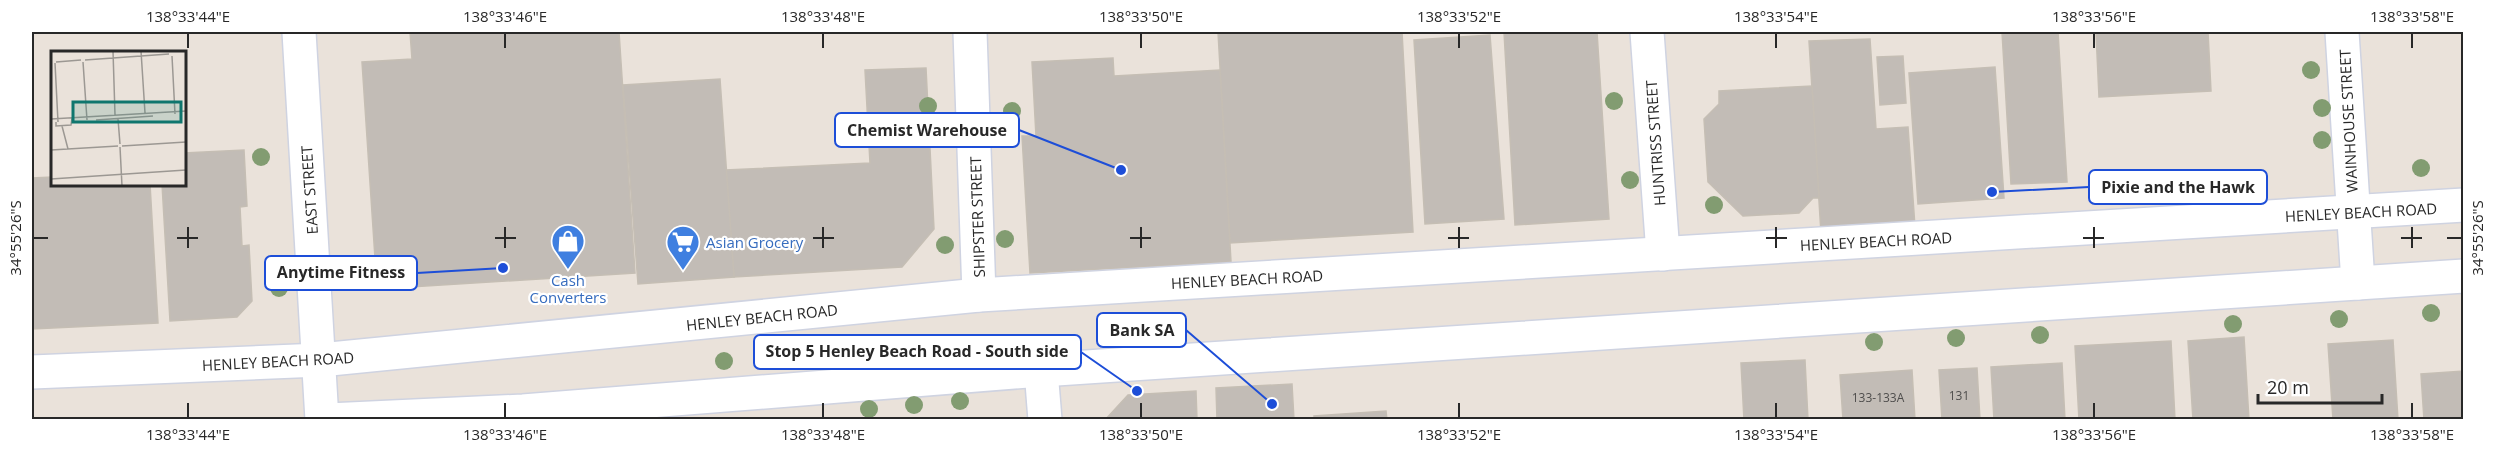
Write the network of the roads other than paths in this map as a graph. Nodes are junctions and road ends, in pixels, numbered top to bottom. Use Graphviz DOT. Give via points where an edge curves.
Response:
graph roads {
  1 [pos="299,32"];
  2 [pos="970,32"];
  3 [pos="1647,32"];
  4 [pos="2342,32"];
  5 [pos="2463,206"];
  6 [pos="2353,212"];
  7 [pos="1663,254"];
  8 [pos="2463,276"];
  9 [pos="2358,283"];
  10 [pos="979,296"];
  11 [pos="320,360"];
  12 [pos="1041,370"];
  13 [pos="32,372"];
  14 [pos="322,420"];
  15 [pos="328,420"];
  16 [pos="1045,420"];
  1 -- 11 [label="main road, EAST STREET"];
  2 -- 10 [label="main road, SHIPSTER STREET"];
  3 -- 7 [label="main road, HUNTRISS STREET"];
  4 -- 6 [label="main road, WAINHOUSE STREET"];
  5 -- 6 [label="main road, HENLEY BEACH ROAD"];
  6 -- 7 [label="main road, HENLEY BEACH ROAD"];
  6 -- 9 [label="main road, WAINHOUSE STREET"];
  7 -- 10 [label="main road, HENLEY BEACH ROAD"];
  8 -- 9 [label="main road"];
  9 -- 12 [label="main road"];
  10 -- 11 [label="main road, HENLEY BEACH ROAD"];
  11 -- 13 [label="main road, HENLEY BEACH ROAD"];
  11 -- 14 [label="main road, EAST STREET"];
  12 -- 15 [label="main road" via="523,411"];
  12 -- 16 [label="main road"];
}
